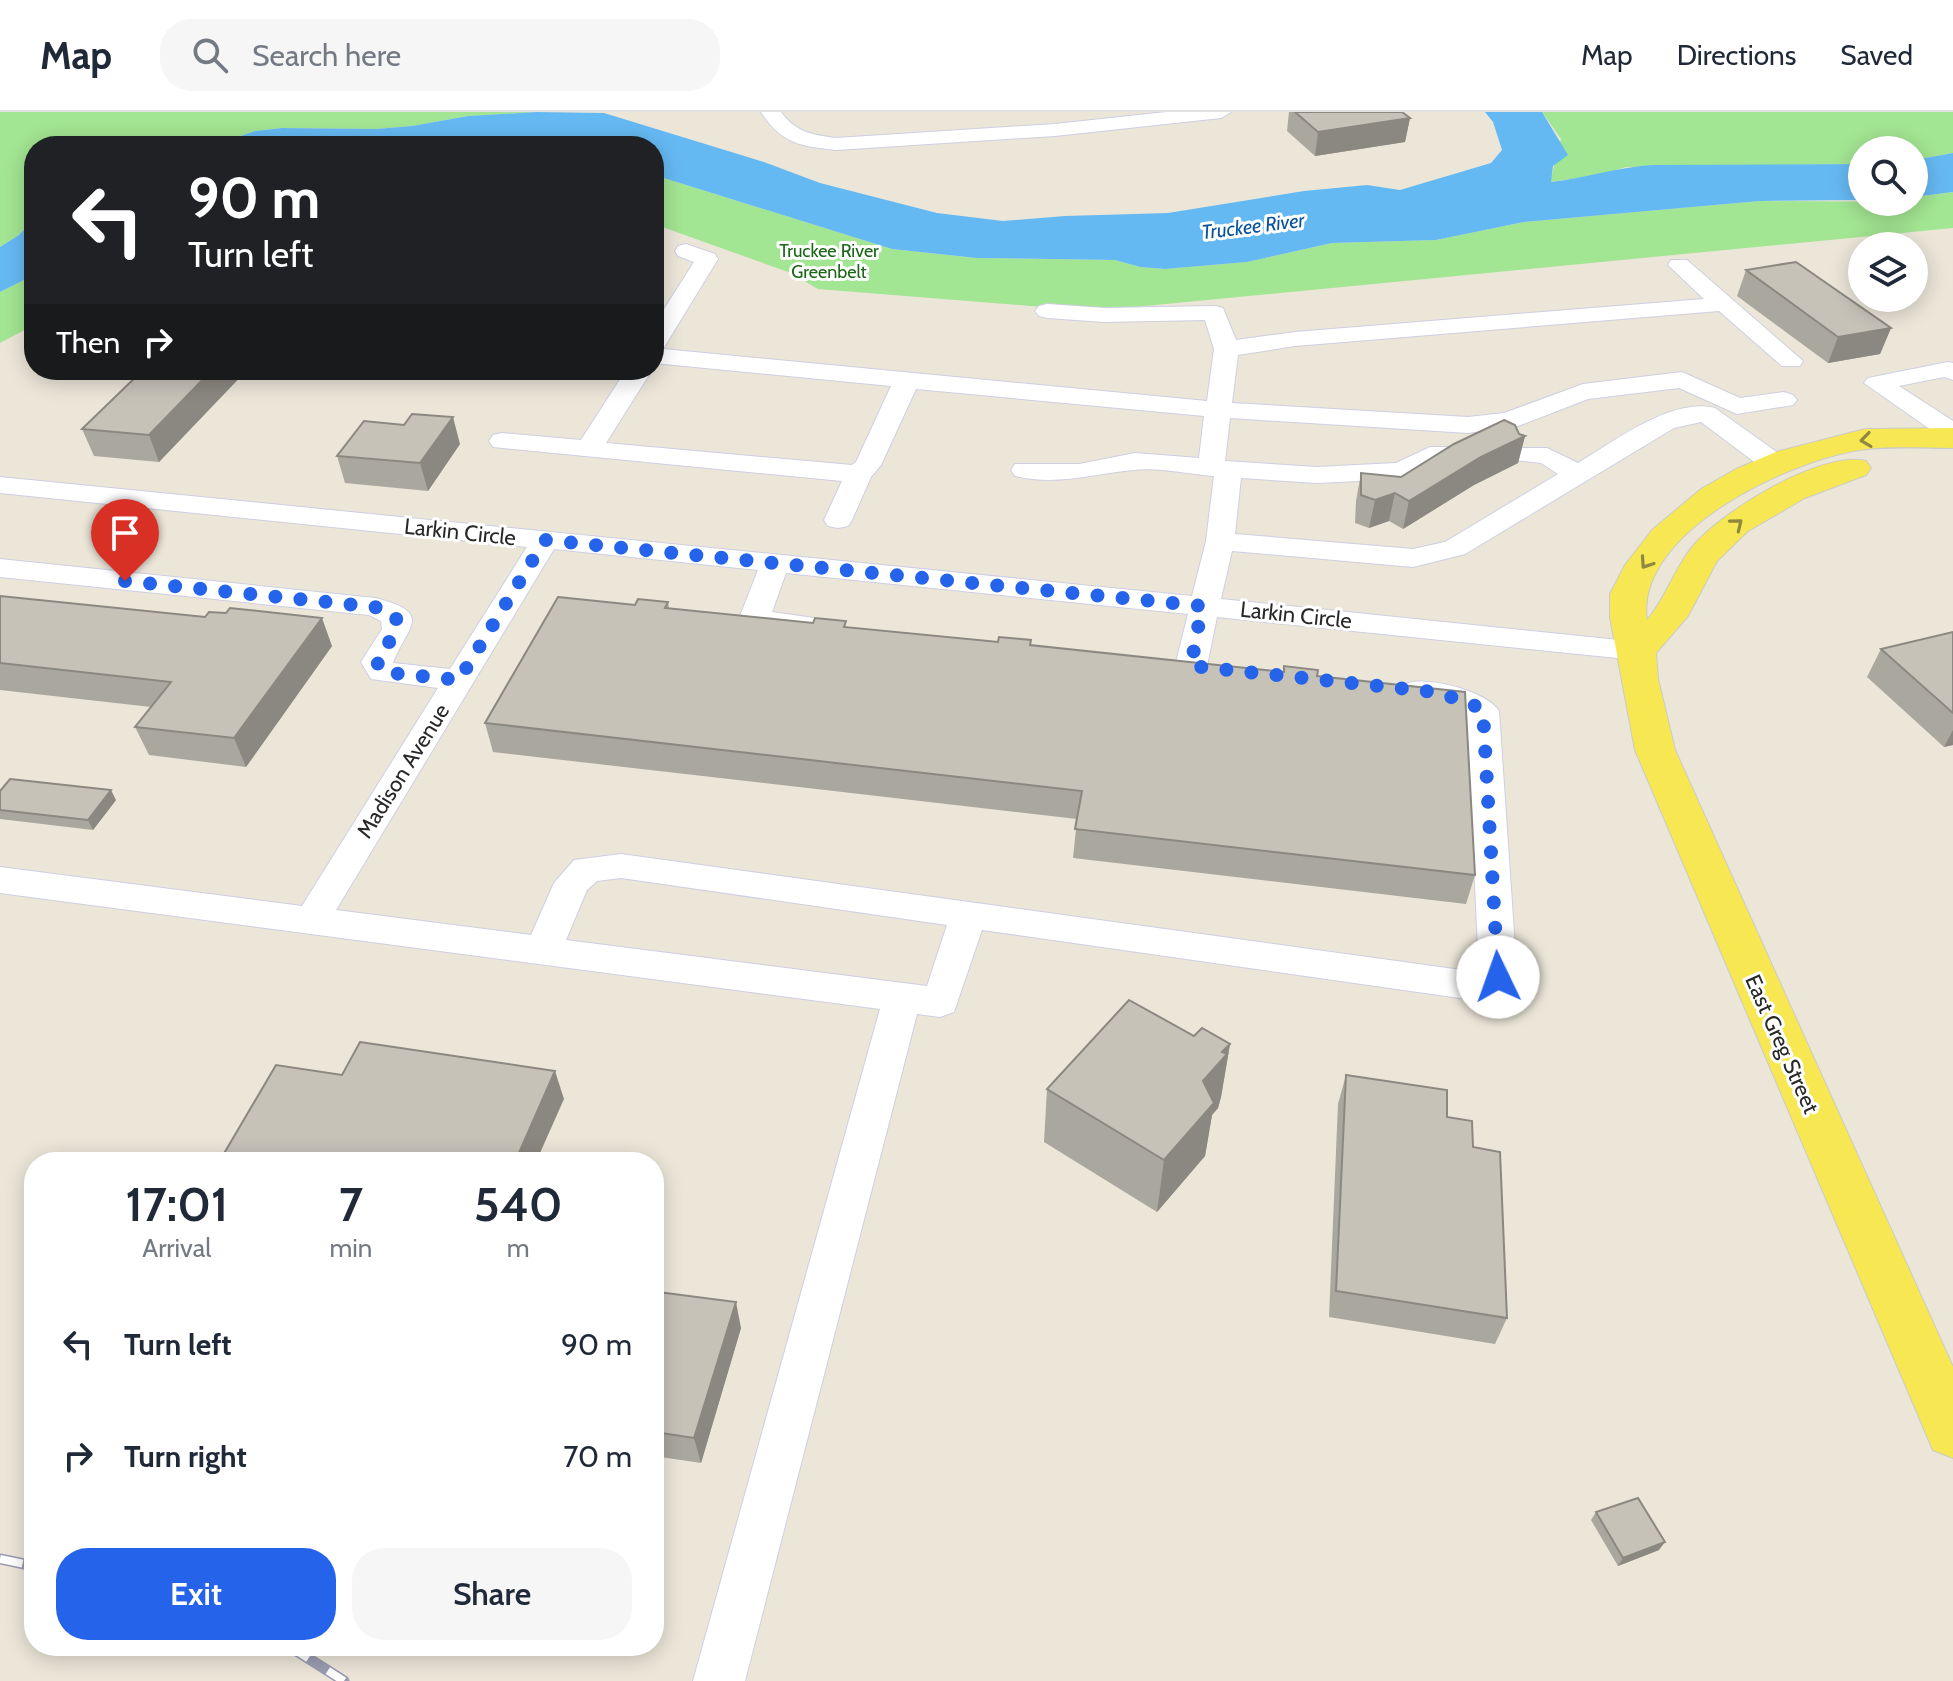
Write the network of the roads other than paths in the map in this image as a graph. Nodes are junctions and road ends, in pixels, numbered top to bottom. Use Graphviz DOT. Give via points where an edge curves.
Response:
graph roads {
  1 [pos="771,112"];
  2 [pos="1221,112"];
  3 [pos="686,251"];
  4 [pos="1679,265"];
  5 [pos="1724,304"];
  6 [pos="1047,311"];
  7 [pos="664,329"];
  8 [pos="1226,349"];
  9 [pos="664,357"];
  10 [pos="1791,361"];
  11 [pos="1953,372"];
  12 [pos="633,380"];
  13 [pos="907,380"];
  14 [pos="1784,400"];
  15 [pos="1218,410"];
  16 [pos="1468,425"];
  17 [pos="1951,439"];
  18 [pos="502,441"];
  19 [pos="589,449"];
  20 [pos="1439,453"];
  21 [pos="1775,464"];
  22 [pos="1220,468"];
  23 [pos="1025,470"];
  24 [pos="859,474"];
  25 [pos="1577,474"];
  26 [pos="0,485"];
  27 [pos="838,520"];
  28 [pos="545,540"];
  29 [pos="1220,541"];
  30 [pos="775,563"];
  31 [pos="0,568"];
  32 [pos="1202,606"];
  33 [pos="836,628"];
  34 [pos="1637,650"];
  35 [pos="1191,666"];
  36 [pos="459,680"];
  37 [pos="1394,687"];
  38 [pos="0,880"];
  39 [pos="969,915"];
  40 [pos="312,920"];
  41 [pos="543,951"];
  42 [pos="921,999"];
  43 [pos="1953,1431"];
  44 [pos="719,1681"];
  1 -- 2 [label="street" via="787,134 836,144 1055,130"];
  3 -- 7 [label="street" via="707,259"];
  4 -- 5 [label="street"];
  5 -- 8 [label="street"];
  5 -- 10 [label="street"];
  6 -- 8 [label="street" via="1215,313"];
  8 -- 15 [label="street"];
  9 -- 13 [label="street"];
  11 -- 17 [label="street" via="1877,383"];
  12 -- 19 [label="street"];
  13 -- 15 [label="street"];
  13 -- 24 [label="street"];
  14 -- 16 [label="street" via="1737,406 1682,380 1583,392 1509,420"];
  15 -- 16 [label="street"];
  15 -- 22 [label="street"];
  16 -- 25 [label="street" via="1513,449 1547,456"];
  17 -- 21 [label="main road, East Greg Street, one-way" via="1865,439"];
  34 -- 17 [label="main road, one-way" via="1665,624 1705,554 1749,514 1822,477"];
  18 -- 19 [label="street"];
  19 -- 24 [label="street"];
  20 -- 22 [label="street" via="1401,471 1317,475"];
  21 -- 25 [label="street" via="1706,413 1665,422"];
  21 -- 34 [label="main road, East Greg Street, one-way" via="1688,515 1643,565 1628,594"];
  22 -- 23 [label="street" via="1135,461 1079,472"];
  22 -- 29 [label="street"];
  24 -- 27 [label="street"];
  25 -- 29 [label="street" via="1455,548 1413,558"];
  26 -- 28 [label="street, Larkin Circle"];
  28 -- 30 [label="street, Larkin Circle"];
  28 -- 36 [label="street, Madison Avenue"];
  29 -- 32 [label="street"];
  30 -- 32 [label="street, Larkin Circle"];
  30 -- 33 [label="street" via="755,616"];
  31 -- 36 [label="street" via="375,607 396,616 397,629 377,662 382,672"];
  32 -- 34 [label="street, Larkin Circle"];
  32 -- 35 [label="street"];
  34 -- 43 [label="main road, East Greg Street" via="1645,714 1676,803"];
  36 -- 40 [label="street, Madison Avenue"];
  37 -- 39 [label="street" via="1448,694 1483,711 1498,977 1481,987"];
  38 -- 40 [label="street"];
  39 -- 41 [label="street" via="621,866 587,869 572,883"];
  39 -- 42 [label="street"];
  40 -- 41 [label="street"];
  41 -- 42 [label="street"];
  42 -- 44 [label="street"];
}
